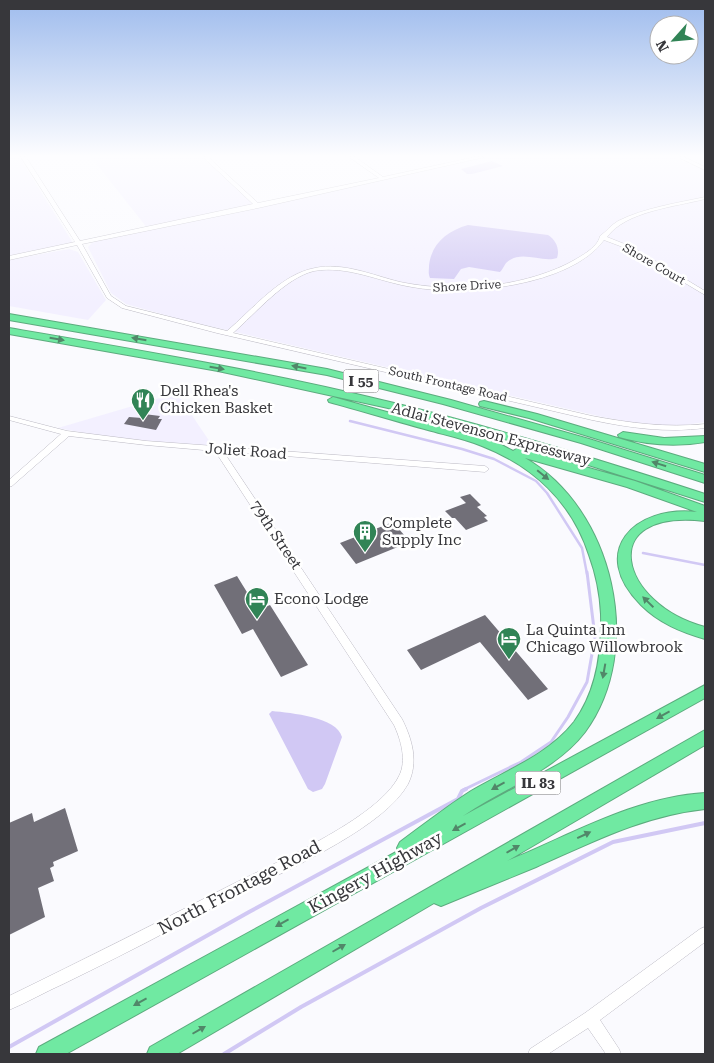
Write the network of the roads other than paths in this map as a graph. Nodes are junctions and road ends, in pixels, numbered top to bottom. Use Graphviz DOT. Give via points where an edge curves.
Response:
graph roads {
  1 [pos="56,207"];
  2 [pos="255,207"];
  3 [pos="673,207"];
  4 [pos="602,237"];
  5 [pos="80,244"];
  6 [pos="9,258"];
  7 [pos="705,294"];
  8 [pos="9,317"];
  9 [pos="9,331"];
  10 [pos="229,333"];
  11 [pos="235,371"];
  12 [pos="327,372"];
  13 [pos="533,416"];
  14 [pos="9,418"];
  15 [pos="705,426"];
  16 [pos="66,433"];
  17 [pos="705,439"];
  18 [pos="486,443"];
  19 [pos="218,450"];
  20 [pos="705,468"];
  21 [pos="485,469"];
  22 [pos="705,478"];
  23 [pos="9,484"];
  24 [pos="705,498"];
  25 [pos="705,510"];
  26 [pos="705,517"];
  27 [pos="705,633"];
  28 [pos="705,691"];
  29 [pos="398,722"];
  30 [pos="705,737"];
  31 [pos="705,800"];
  32 [pos="371,874"];
  33 [pos="394,916"];
  34 [pos="705,934"];
  35 [pos="9,1003"];
  36 [pos="590,1018"];
  37 [pos="46,1054"];
  38 [pos="157,1054"];
  39 [pos="535,1054"];
  40 [pos="614,1054"];
  1 -- 5 [label="street"];
  2 -- 5 [label="street"];
  3 -- 4 [label="street, Shore Drive" via="624,220"];
  4 -- 7 [label="street, Shore Court" via="631,249"];
  4 -- 10 [label="street, Shore Drive" via="590,252 562,268 530,279 492,286 426,288 342,270 311,271 288,282"];
  5 -- 6 [label="street"];
  5 -- 10 [label="street, South Frontage Road" via="115,302 152,315"];
  12 -- 8 [label="highway, Adlai Stevenson Expressway / I 55, one-way"];
  9 -- 11 [label="highway, Adlai Stevenson Expressway / I 55, one-way"];
  10 -- 15 [label="street, South Frontage Road" via="634,426 667,429"];
  11 -- 18 [label="highway" via="254,380"];
  11 -- 24 [label="highway, Adlai Stevenson Expressway / I 55" via="344,394 512,437"];
  12 -- 13 [label="highway" via="383,381"];
  22 -- 12 [label="highway, Adlai Stevenson Expressway / I 55, one-way" via="576,438"];
  13 -- 17 [label="highway" via="637,438 686,442"];
  13 -- 20 [label="highway"];
  14 -- 16 [label="street, Joliet Road"];
  16 -- 19 [label="street, Joliet Road"];
  16 -- 23 [label="street"];
  18 -- 25 [label="highway" via="631,484"];
  18 -- 32 [label="highway, one-way" via="523,460 543,474 570,502 584,524 601,568 608,623 604,674 598,695 586,717 541,762 464,805"];
  19 -- 21 [label="street, Joliet Road"];
  19 -- 29 [label="street, 79th Street"];
  27 -- 26 [label="highway, one-way" via="681,625 652,607 640,595 624,563 624,549 630,538 648,522 665,516"];
  28 -- 32 [label="highway, Kingery Highway / IL 83, one-way"];
  29 -- 35 [label="street, North Frontage Road" via="409,756 404,780 385,804 302,855"];
  33 -- 30 [label="highway, one-way"];
  33 -- 31 [label="highway, one-way" via="590,832 653,811"];
  32 -- 37 [label="highway, Kingery Highway / IL 83, one-way"];
  38 -- 33 [label="highway, one-way"];
  34 -- 36 [label="street"];
  36 -- 39 [label="street"];
  36 -- 40 [label="street"];
}
